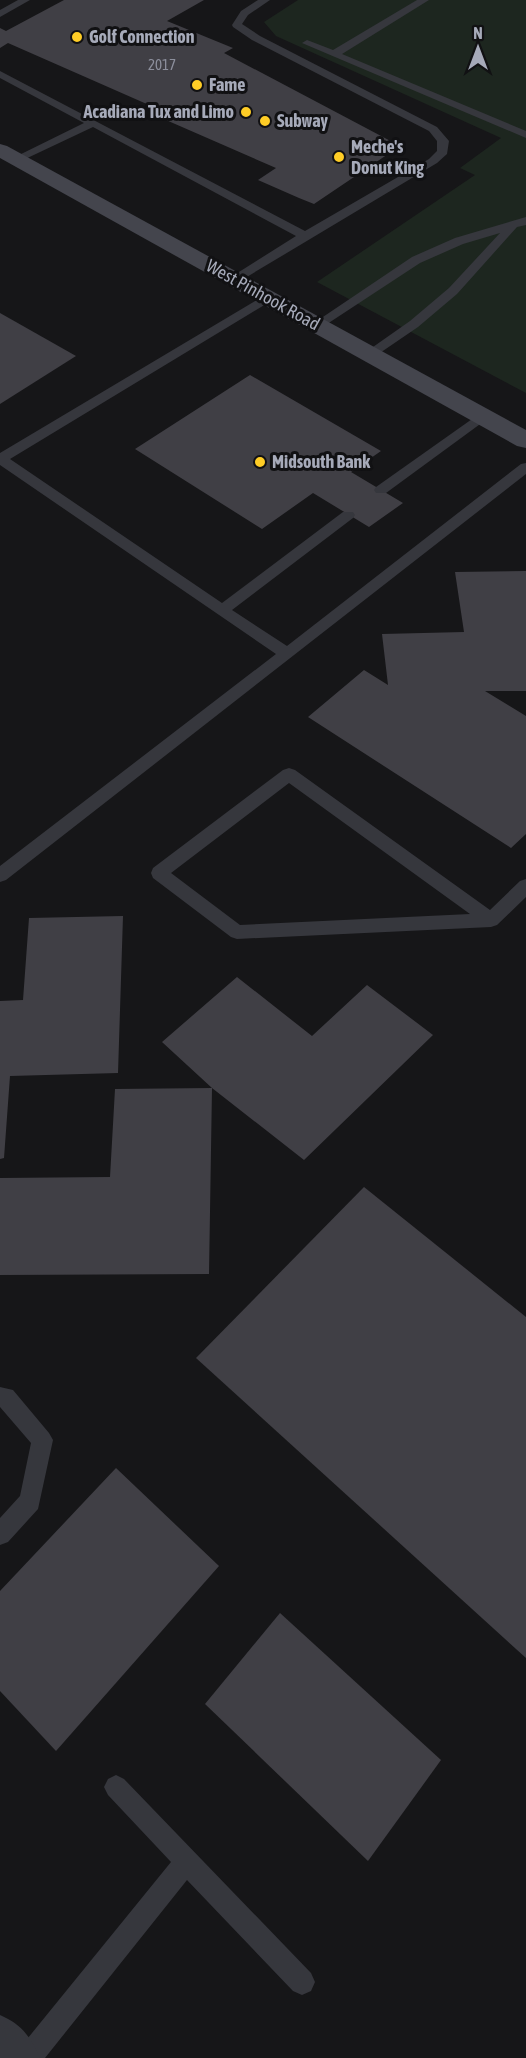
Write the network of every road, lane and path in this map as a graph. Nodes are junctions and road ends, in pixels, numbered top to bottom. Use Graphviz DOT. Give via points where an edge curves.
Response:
graph roads {
  1 [pos="25,0"];
  2 [pos="265,0"];
  3 [pos="424,0"];
  4 [pos="0,14"];
  5 [pos="307,43"];
  6 [pos="334,54"];
  7 [pos="0,74"];
  8 [pos="93,123"];
  9 [pos="526,135"];
  10 [pos="8,155"];
  11 [pos="520,223"];
  12 [pos="305,236"];
  13 [pos="236,280"];
  14 [pos="267,298"];
  15 [pos="317,325"];
  16 [pos="369,354"];
  17 [pos="482,416"];
  18 [pos="526,440"];
  19 [pos="0,459"];
  20 [pos="526,467"];
  21 [pos="381,490"];
  22 [pos="348,515"];
  23 [pos="222,610"];
  24 [pos="287,654"];
  25 [pos="0,875"];
  26 [pos="526,886"];
  27 [pos="491,920"];
  28 [pos="0,1397"];
  29 [pos="0,1534"];
  30 [pos="116,1787"];
  31 [pos="186,1862"];
  32 [pos="302,1982"];
  33 [pos="0,2039"];
  34 [pos="16,2058"];
  35 [pos="28,2058"];
  1 -- 4 [label="lane"];
  2 -- 12 [label="lane" via="243,13 237,25 432,129 443,141 443,152 433,161"];
  3 -- 6 [label="lane"];
  5 -- 6 [label="lane"];
  6 -- 9 [label="lane"];
  7 -- 8 [label="lane"];
  8 -- 10 [label="lane"];
  8 -- 12 [label="lane"];
  10 -- 13 [label="main road, West Pinhook Road"];
  11 -- 15 [label="lane" via="459,241 416,260"];
  11 -- 16 [label="lane" via="453,291"];
  12 -- 13 [label="lane"];
  13 -- 14 [label="main road, West Pinhook Road"];
  14 -- 15 [label="main road, West Pinhook Road"];
  14 -- 19 [label="lane"];
  15 -- 16 [label="main road, West Pinhook Road"];
  16 -- 17 [label="main road, West Pinhook Road"];
  17 -- 18 [label="main road, West Pinhook Road"];
  17 -- 21 [label="lane"];
  19 -- 23 [label="lane"];
  20 -- 24 [label="lane"];
  22 -- 23 [label="lane"];
  23 -- 24 [label="lane"];
  24 -- 25 [label="lane"];
  26 -- 27 [label="lane"];
  27 -- 27 [label="lane" via="289,774 159,873 237,932"];
  28 -- 29 [label="lane" via="6,1397 42,1440 30,1501"];
  30 -- 31 [label="lane"];
  31 -- 32 [label="lane"];
  31 -- 35 [label="lane"];
  33 -- 34 [label="street"];
}
